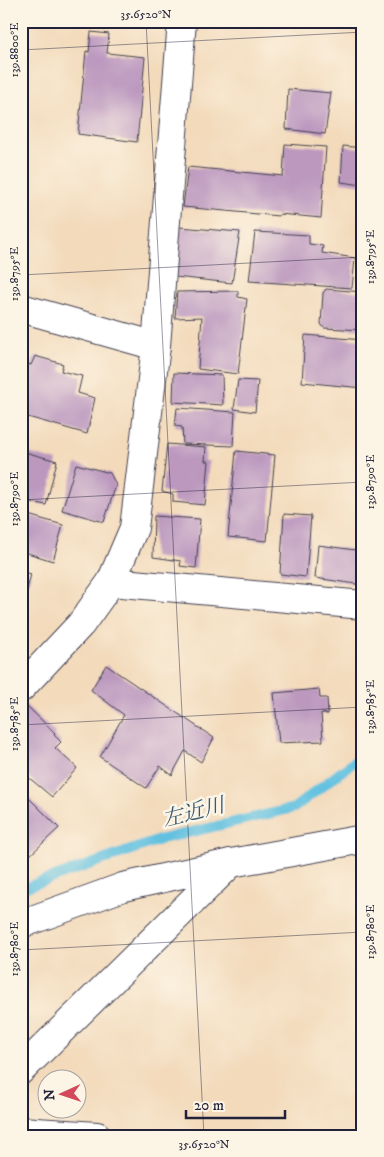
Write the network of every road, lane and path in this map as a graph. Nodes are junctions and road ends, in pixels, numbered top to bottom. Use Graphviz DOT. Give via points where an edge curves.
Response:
graph roads {
  1 [pos="182,21"];
  2 [pos="21,308"];
  3 [pos="156,346"];
  4 [pos="111,582"];
  5 [pos="363,605"];
  6 [pos="21,688"];
  7 [pos="363,838"];
  8 [pos="231,863"];
  9 [pos="21,924"];
  10 [pos="21,1070"];
  11 [pos="21,1131"];
  12 [pos="97,1136"];
  1 -- 3 [label="street"];
  2 -- 3 [label="street"];
  3 -- 4 [label="street" via="134,528"];
  4 -- 5 [label="street"];
  4 -- 6 [label="street" via="81,624"];
  7 -- 8 [label="street"];
  8 -- 9 [label="street" via="123,887"];
  8 -- 10 [label="street"];
  11 -- 12 [label="street"];
}
